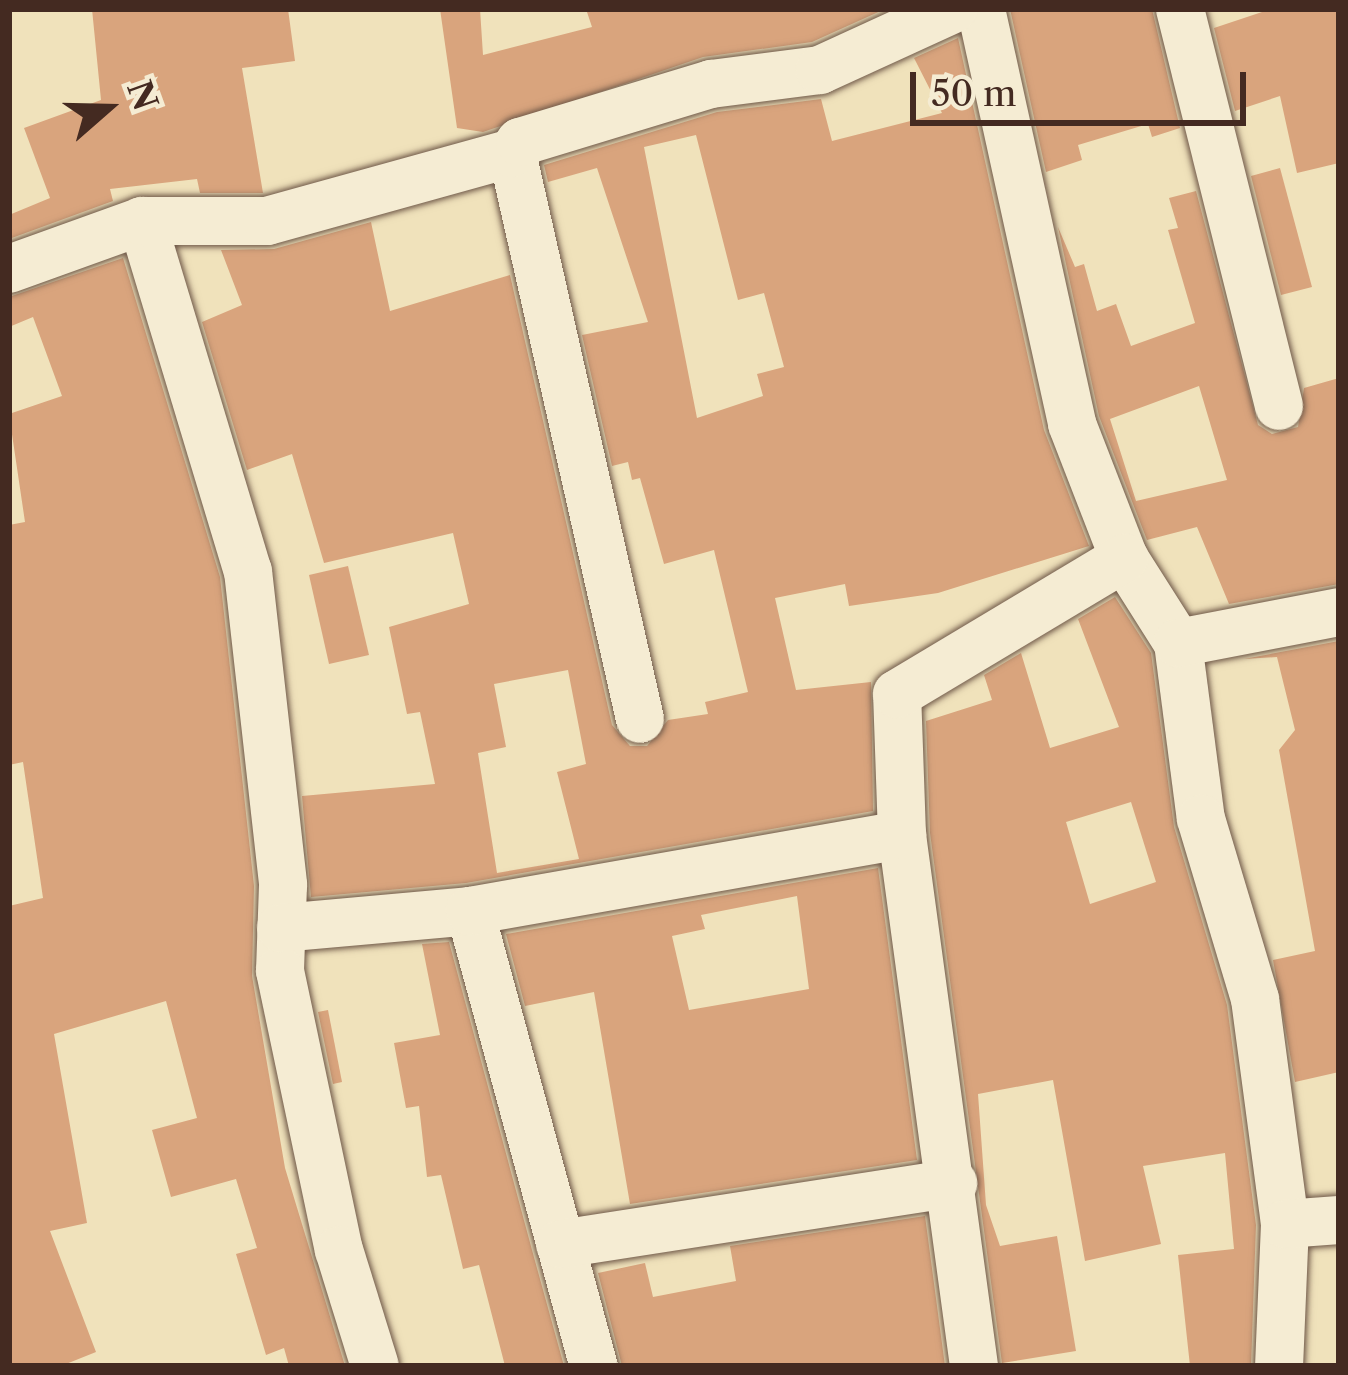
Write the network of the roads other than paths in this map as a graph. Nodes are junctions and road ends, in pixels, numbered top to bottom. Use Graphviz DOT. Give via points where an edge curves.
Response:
graph roads {
  1 [pos="953,9"];
  2 [pos="981,9"];
  3 [pos="1180,9"];
  4 [pos="512,154"];
  5 [pos="142,221"];
  6 [pos="9,269"];
  7 [pos="1279,406"];
  8 [pos="1124,558"];
  9 [pos="1339,612"];
  10 [pos="1178,643"];
  11 [pos="640,719"];
  12 [pos="902,835"];
  13 [pos="470,911"];
  14 [pos="281,928"];
  15 [pos="953,1184"];
  16 [pos="1339,1220"];
  17 [pos="1285,1224"];
  18 [pos="560,1244"];
  19 [pos="375,1366"];
  20 [pos="594,1366"];
  21 [pos="974,1366"];
  22 [pos="1279,1366"];
  1 -- 4 [label="street" via="820,70 711,84 520,142"];
  2 -- 8 [label="street" via="1072,424"];
  3 -- 7 [label="street"];
  4 -- 5 [label="street" via="267,221"];
  4 -- 11 [label="street"];
  5 -- 6 [label="street"];
  5 -- 14 [label="street" via="248,571"];
  8 -- 10 [label="street"];
  8 -- 12 [label="street" via="897,694"];
  9 -- 10 [label="street"];
  10 -- 17 [label="street" via="1201,819 1255,999"];
  12 -- 13 [label="street"];
  12 -- 15 [label="street"];
  13 -- 14 [label="street"];
  13 -- 18 [label="street"];
  14 -- 19 [label="street" via="280,971 334,1227"];
  15 -- 18 [label="street"];
  15 -- 21 [label="street"];
  16 -- 17 [label="street"];
  17 -- 22 [label="street"];
  18 -- 20 [label="street"];
}
